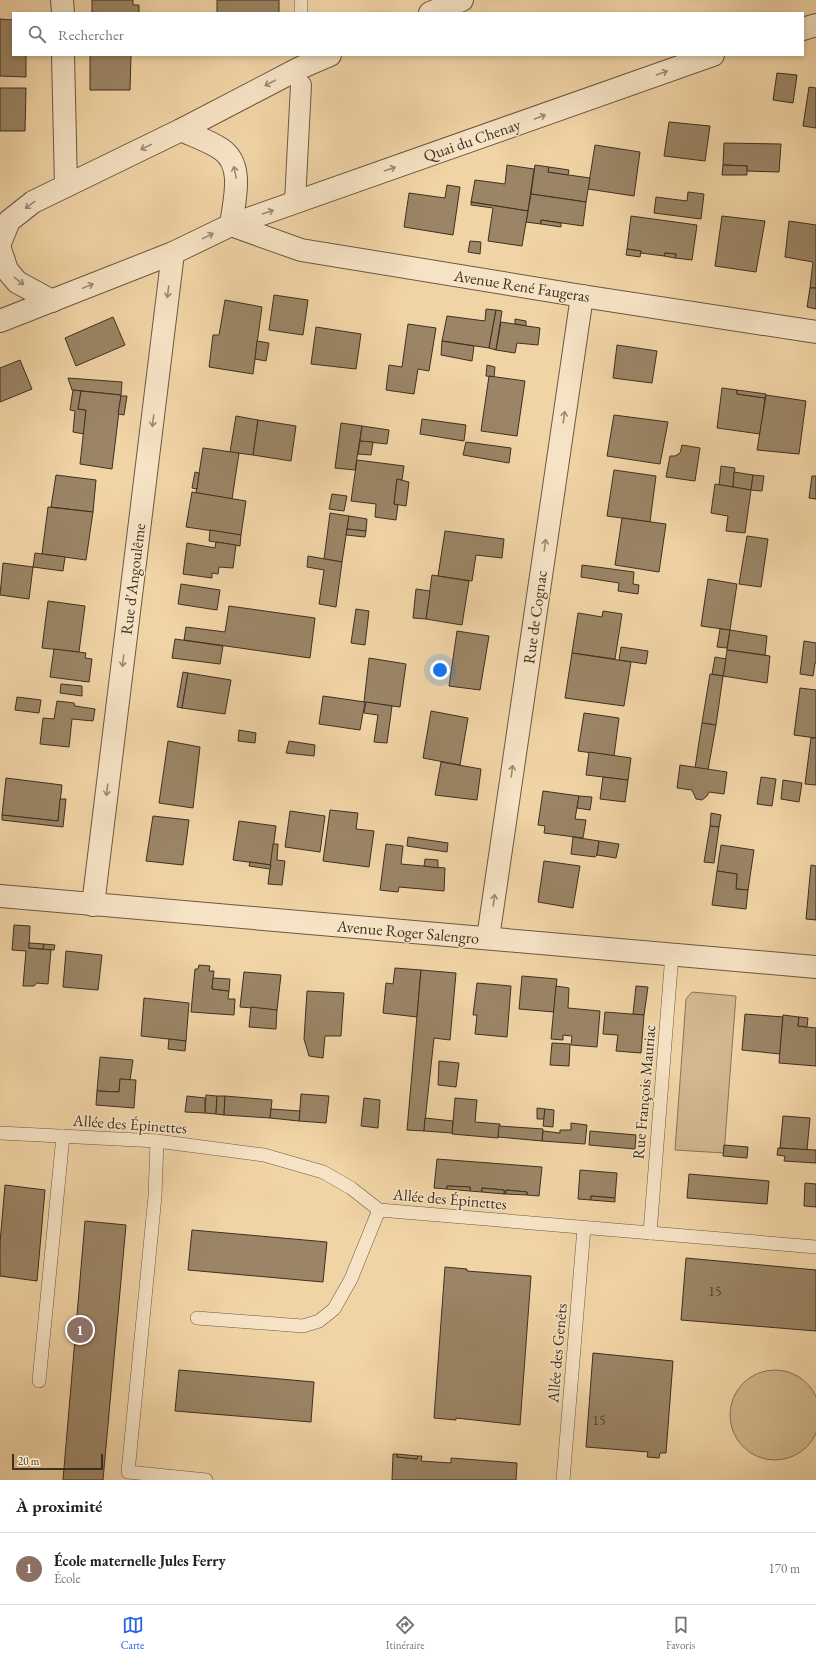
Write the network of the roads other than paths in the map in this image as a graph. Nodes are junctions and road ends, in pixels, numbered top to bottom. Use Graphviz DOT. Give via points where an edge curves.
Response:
graph roads {
  1 [pos="62,0"];
  2 [pos="301,0"];
  3 [pos="462,0"];
  4 [pos="63,12"];
  5 [pos="301,12"];
  6 [pos="432,12"];
  7 [pos="816,25"];
  8 [pos="804,28"];
  9 [pos="63,56"];
  10 [pos="328,56"];
  11 [pos="710,56"];
  12 [pos="300,69"];
  13 [pos="181,130"];
  14 [pos="66,186"];
  15 [pos="295,202"];
  16 [pos="5,219"];
  17 [pos="231,225"];
  18 [pos="0,243"];
  19 [pos="0,249"];
  20 [pos="173,253"];
  21 [pos="582,296"];
  22 [pos="52,301"];
  23 [pos="0,321"];
  24 [pos="816,332"];
  25 [pos="0,896"];
  26 [pos="93,905"];
  27 [pos="488,938"];
  28 [pos="672,954"];
  29 [pos="816,967"];
  30 [pos="0,1133"];
  31 [pos="63,1136"];
  32 [pos="158,1141"];
  33 [pos="379,1210"];
  34 [pos="584,1228"];
  35 [pos="650,1234"];
  36 [pos="816,1247"];
  37 [pos="197,1318"];
  38 [pos="39,1381"];
  39 [pos="206,1480"];
  40 [pos="563,1480"];
  1 -- 4 [label="street"];
  2 -- 5 [label="lane"];
  3 -- 6 [label="street"];
  7 -- 8 [label="street"];
  9 -- 14 [label="street"];
  10 -- 12 [label="street"];
  15 -- 11 [label="street, Quai du Chenay, one-way"];
  12 -- 13 [label="street, one-way"];
  12 -- 15 [label="street"];
  13 -- 14 [label="street, one-way"];
  17 -- 13 [label="street, one-way" via="237,178 233,164 222,150"];
  14 -- 16 [label="street, one-way"];
  17 -- 15 [label="street, Quai du Chenay, one-way"];
  16 -- 18 [label="street"];
  20 -- 17 [label="street, Quai du Chenay, one-way"];
  17 -- 21 [label="street, Avenue René Faugeras" via="301,250"];
  19 -- 22 [label="street, one-way" via="7,270 17,282"];
  22 -- 20 [label="street, Quai du Chenay, one-way"];
  20 -- 26 [label="street, Rue d'Angoulême, one-way"];
  21 -- 24 [label="street, Avenue René Faugeras"];
  27 -- 21 [label="street, Rue de Cognac, one-way"];
  22 -- 23 [label="street"];
  25 -- 26 [label="street, Avenue Roger Salengro"];
  26 -- 27 [label="street, Avenue Roger Salengro"];
  27 -- 28 [label="street, Avenue Roger Salengro"];
  28 -- 29 [label="street, Avenue Roger Salengro"];
  28 -- 35 [label="lane, Rue François Mauriac"];
  30 -- 31 [label="lane, Allée des Épinettes"];
  31 -- 32 [label="lane, Allée des Épinettes"];
  31 -- 38 [label="lane"];
  32 -- 33 [label="lane, Allée des Épinettes" via="264,1155 323,1172 351,1188"];
  32 -- 39 [label="lane" via="128,1472"];
  33 -- 34 [label="lane, Allée des Épinettes"];
  33 -- 37 [label="lane" via="351,1279 334,1309 319,1321 303,1326"];
  34 -- 35 [label="lane, Allée des Épinettes"];
  34 -- 40 [label="lane, Allée des Genêts"];
  35 -- 36 [label="lane, Allée des Épinettes"];
}
